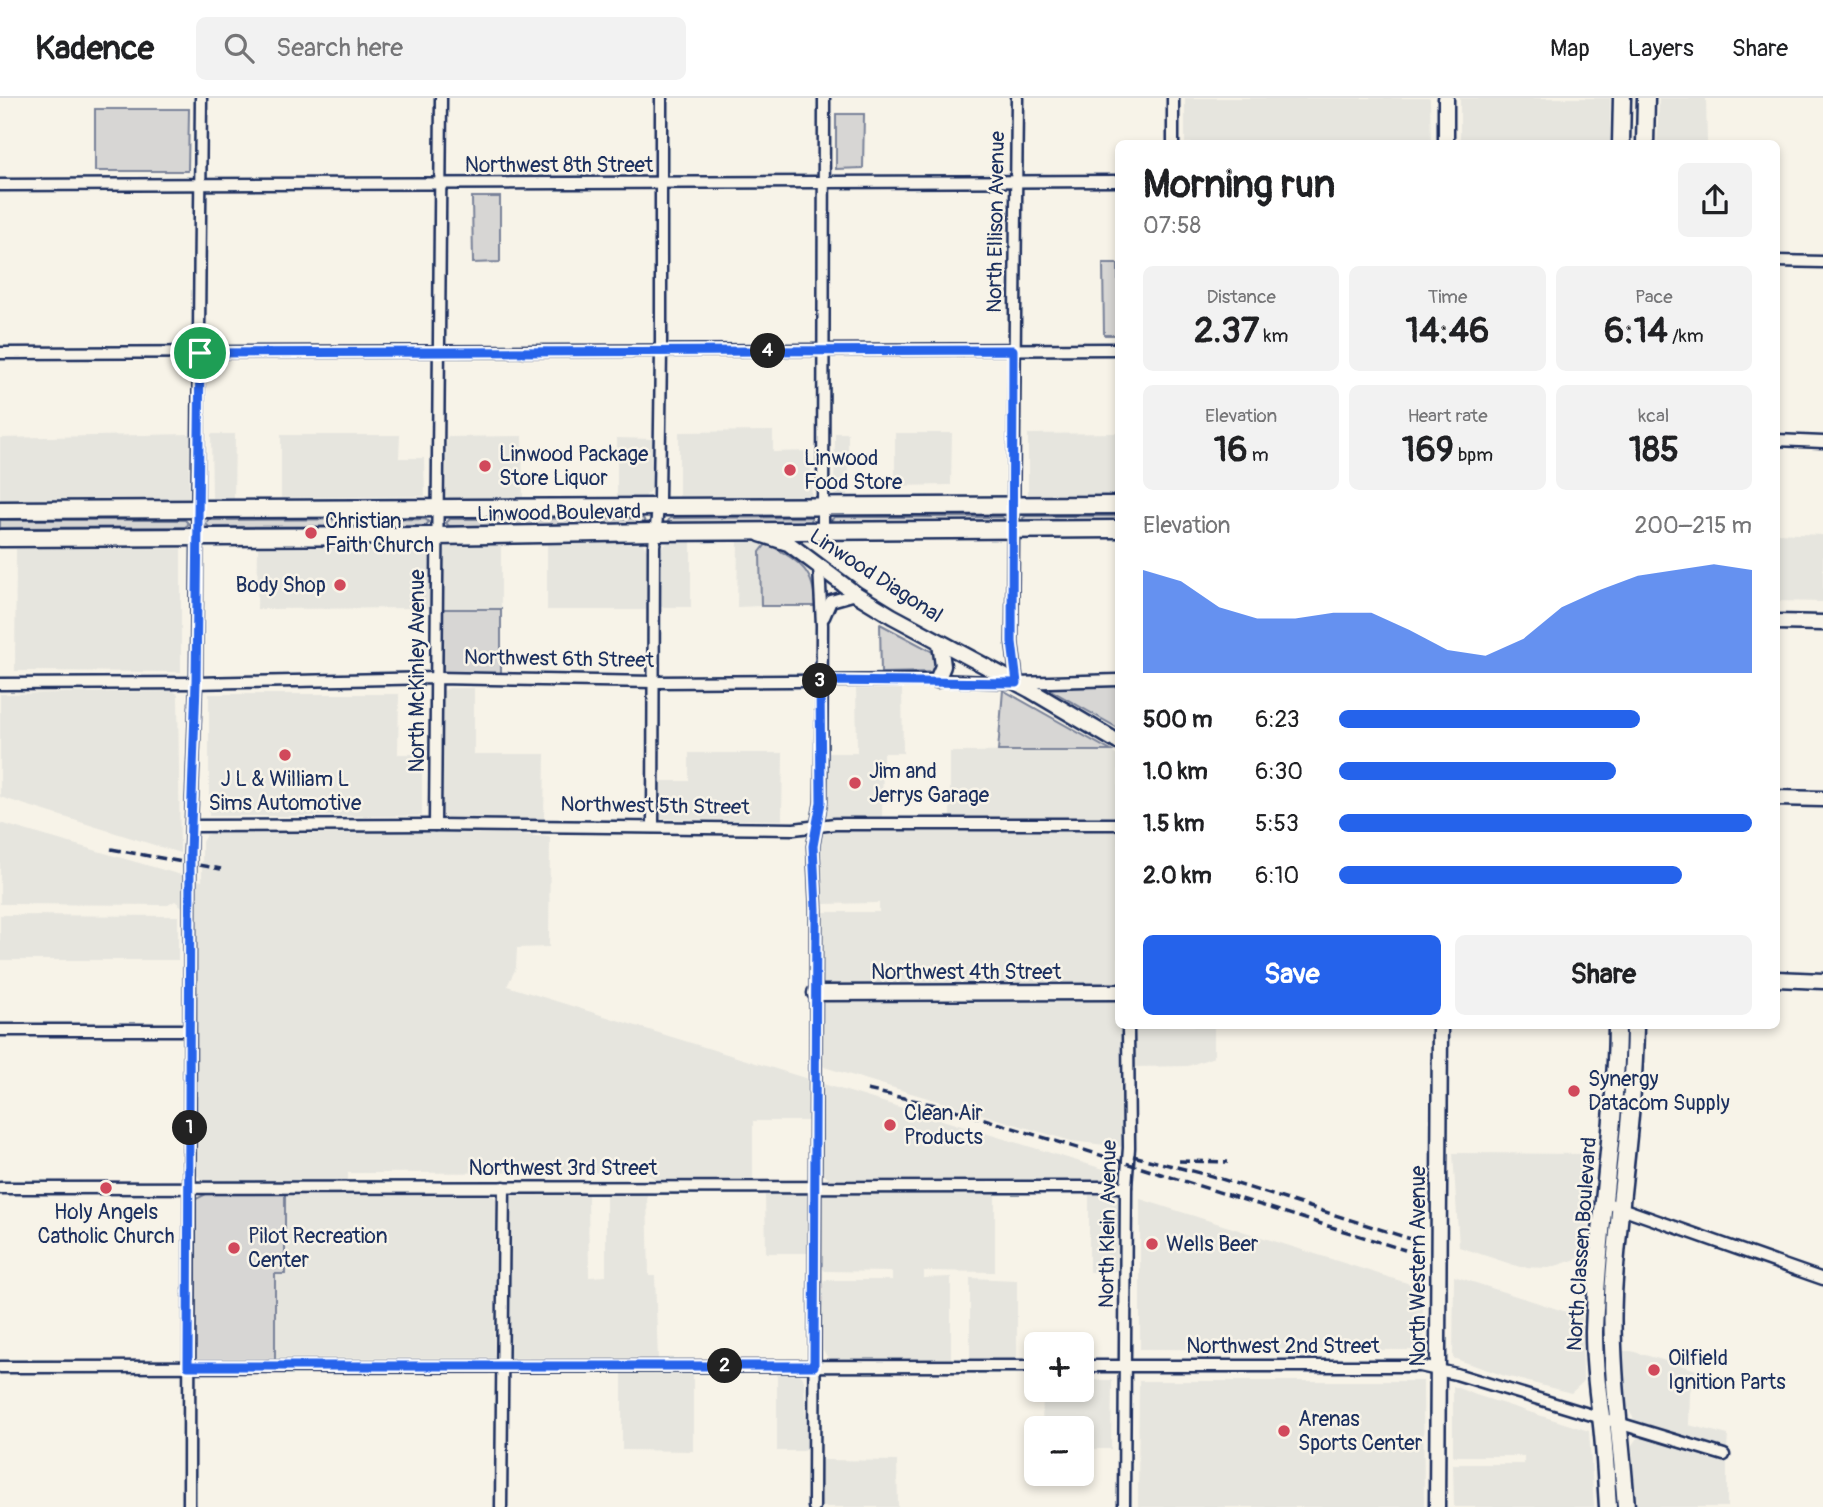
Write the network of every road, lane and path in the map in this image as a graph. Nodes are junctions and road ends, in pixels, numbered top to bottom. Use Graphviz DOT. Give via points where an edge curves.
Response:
graph roads {
  1 [pos="201,98"];
  2 [pos="441,98"];
  3 [pos="661,98"];
  4 [pos="824,98"];
  5 [pos="1017,98"];
  6 [pos="1173,98"];
  7 [pos="1446,98"];
  8 [pos="1622,98"];
  9 [pos="1646,98"];
  10 [pos="1172,140"];
  11 [pos="1446,140"];
  12 [pos="1621,140"];
  13 [pos="1646,140"];
  14 [pos="1115,181"];
  15 [pos="1017,182"];
  16 [pos="660,183"];
  17 [pos="824,183"];
  18 [pos="200,184"];
  19 [pos="440,184"];
  20 [pos="0,185"];
  21 [pos="1780,261"];
  22 [pos="1823,262"];
  23 [pos="1115,349"];
  24 [pos="661,350"];
  25 [pos="1013,350"];
  26 [pos="438,351"];
  27 [pos="823,351"];
  28 [pos="200,353"];
  29 [pos="0,354"];
  30 [pos="1780,440"];
  31 [pos="1823,442"];
  32 [pos="1115,505"];
  33 [pos="1013,506"];
  34 [pos="658,507"];
  35 [pos="823,507"];
  36 [pos="437,508"];
  37 [pos="197,509"];
  38 [pos="0,510"];
  39 [pos="1014,529"];
  40 [pos="1115,529"];
  41 [pos="823,531"];
  42 [pos="655,532"];
  43 [pos="755,532"];
  44 [pos="437,537"];
  45 [pos="0,538"];
  46 [pos="196,538"];
  47 [pos="819,566"];
  48 [pos="856,594"];
  49 [pos="1780,622"];
  50 [pos="1823,623"];
  51 [pos="822,625"];
  52 [pos="940,643"];
  53 [pos="437,678"];
  54 [pos="937,680"];
  55 [pos="1115,680"];
  56 [pos="653,681"];
  57 [pos="820,681"];
  58 [pos="196,683"];
  59 [pos="1017,683"];
  60 [pos="0,684"];
  61 [pos="1115,739"];
  62 [pos="1780,798"];
  63 [pos="1823,799"];
  64 [pos="1115,824"];
  65 [pos="435,825"];
  66 [pos="192,826"];
  67 [pos="653,827"];
  68 [pos="817,827"];
  69 [pos="1780,979"];
  70 [pos="1823,981"];
  71 [pos="1115,992"];
  72 [pos="815,993"];
  73 [pos="1128,1029"];
  74 [pos="1440,1029"];
  75 [pos="1617,1029"];
  76 [pos="1635,1029"];
  77 [pos="0,1030"];
  78 [pos="189,1030"];
  79 [pos="814,1186"];
  80 [pos="504,1187"];
  81 [pos="1126,1187"];
  82 [pos="0,1188"];
  83 [pos="190,1188"];
  84 [pos="1604,1202"];
  85 [pos="1621,1209"];
  86 [pos="1823,1279"];
  87 [pos="188,1366"];
  88 [pos="814,1366"];
  89 [pos="1024,1366"];
  90 [pos="1094,1366"];
  91 [pos="1125,1366"];
  92 [pos="0,1367"];
  93 [pos="502,1367"];
  94 [pos="1438,1370"];
  95 [pos="1601,1418"];
  96 [pos="1619,1424"];
  97 [pos="1724,1455"];
  98 [pos="189,1507"];
  99 [pos="501,1507"];
  100 [pos="814,1507"];
  101 [pos="1124,1507"];
  102 [pos="1437,1507"];
  103 [pos="1608,1507"];
  104 [pos="1626,1507"];
  1 -- 18 [label="street"];
  2 -- 19 [label="street, North McKinley Avenue"];
  3 -- 16 [label="street"];
  4 -- 17 [label="street"];
  5 -- 15 [label="street, North Ellison Avenue"];
  6 -- 10 [label="street"];
  7 -- 11 [label="main road"];
  8 -- 12 [label="main road"];
  9 -- 13 [label="main road"];
  14 -- 15 [label="street, Northwest 8th Street"];
  15 -- 17 [label="street, Northwest 8th Street"];
  15 -- 25 [label="street, North Ellison Avenue"];
  16 -- 17 [label="street, Northwest 8th Street"];
  16 -- 19 [label="street, Northwest 8th Street"];
  16 -- 24 [label="street"];
  17 -- 27 [label="street"];
  18 -- 19 [label="street, Northwest 8th Street"];
  18 -- 20 [label="street, Northwest 8th Street"];
  18 -- 28 [label="street"];
  19 -- 26 [label="street, North McKinley Avenue"];
  21 -- 22 [label="street"];
  23 -- 25 [label="street"];
  24 -- 26 [label="street"];
  24 -- 27 [label="street"];
  24 -- 34 [label="street"];
  25 -- 27 [label="street"];
  25 -- 33 [label="street, North Ellison Avenue"];
  26 -- 28 [label="street"];
  26 -- 36 [label="street, North McKinley Avenue"];
  27 -- 35 [label="street"];
  28 -- 29 [label="street"];
  28 -- 37 [label="street"];
  30 -- 31 [label="street"];
  32 -- 33 [label="main road, Linwood Boulevard"];
  33 -- 35 [label="main road, Linwood Boulevard"];
  33 -- 39 [label="street, North Ellison Avenue"];
  34 -- 35 [label="main road, Linwood Boulevard"];
  34 -- 36 [label="main road, Linwood Boulevard"];
  34 -- 42 [label="street"];
  35 -- 41 [label="street"];
  36 -- 37 [label="main road, Linwood Boulevard"];
  36 -- 44 [label="street, North McKinley Avenue"];
  37 -- 38 [label="main road, Linwood Boulevard"];
  37 -- 46 [label="street"];
  39 -- 40 [label="main road, Linwood Boulevard"];
  39 -- 41 [label="main road, Linwood Boulevard"];
  39 -- 59 [label="street, North Ellison Avenue" via="1012,642"];
  41 -- 43 [label="main road, Linwood Boulevard"];
  42 -- 43 [label="main road, Linwood Boulevard"];
  42 -- 44 [label="main road, Linwood Boulevard"];
  42 -- 56 [label="street"];
  43 -- 47 [label="main road, Linwood Diagonal" via="788,543"];
  44 -- 46 [label="main road, Linwood Boulevard"];
  44 -- 53 [label="street, North McKinley Avenue"];
  45 -- 46 [label="main road, Linwood Boulevard"];
  46 -- 58 [label="street"];
  47 -- 48 [label="main road, Linwood Diagonal"];
  47 -- 51 [label="street"];
  48 -- 51 [label="street" via="831,601"];
  48 -- 52 [label="main road, Linwood Diagonal"];
  49 -- 50 [label="main road"];
  51 -- 57 [label="street"];
  52 -- 54 [label="main road" via="943,666"];
  52 -- 59 [label="main road, Linwood Diagonal"];
  53 -- 56 [label="street, Northwest 6th Street"];
  53 -- 58 [label="street, Northwest 6th Street"];
  53 -- 65 [label="street, North McKinley Avenue"];
  54 -- 57 [label="street, Northwest 6th Street"];
  54 -- 59 [label="street, Northwest 6th Street"];
  55 -- 59 [label="street, Northwest 6th Street"];
  56 -- 57 [label="street, Northwest 6th Street"];
  56 -- 67 [label="street"];
  57 -- 68 [label="street"];
  58 -- 60 [label="street, Northwest 6th Street"];
  58 -- 66 [label="street"];
  59 -- 61 [label="main road, Linwood Diagonal"];
  62 -- 63 [label="main road"];
  64 -- 68 [label="street, Northwest 5th Street"];
  65 -- 66 [label="street, Northwest 5th Street"];
  65 -- 67 [label="street, Northwest 5th Street"];
  66 -- 78 [label="street"];
  67 -- 68 [label="street, Northwest 5th Street"];
  68 -- 72 [label="street" via="813,846"];
  69 -- 70 [label="main road"];
  71 -- 72 [label="main road, Northwest 4th Street"];
  72 -- 79 [label="street"];
  73 -- 81 [label="street, North Klein Avenue"];
  74 -- 94 [label="main road, North Western Avenue"];
  75 -- 84 [label="main road, North Classen Boulevard"];
  76 -- 85 [label="main road, North Classen Boulevard"];
  77 -- 78 [label="street"];
  78 -- 83 [label="street"];
  79 -- 80 [label="street, Northwest 3rd Street"];
  79 -- 81 [label="street, Northwest 3rd Street"];
  79 -- 88 [label="street"];
  80 -- 83 [label="street, Northwest 3rd Street"];
  80 -- 93 [label="street"];
  81 -- 91 [label="street, North Klein Avenue"];
  82 -- 83 [label="street, Northwest 3rd Street"];
  83 -- 87 [label="street"];
  84 -- 85 [label="street"];
  84 -- 95 [label="main road, North Classen Boulevard" via="1594,1335"];
  85 -- 86 [label="street"];
  85 -- 96 [label="main road, North Classen Boulevard" via="1612,1338"];
  87 -- 92 [label="street"];
  87 -- 93 [label="street"];
  87 -- 98 [label="street"];
  88 -- 89 [label="street"];
  88 -- 93 [label="street"];
  88 -- 100 [label="street"];
  90 -- 91 [label="street, Northwest 2nd Street"];
  91 -- 94 [label="street, Northwest 2nd Street" via="1420,1366"];
  91 -- 101 [label="street, North Klein Avenue"];
  93 -- 99 [label="street"];
  94 -- 95 [label="street, Northwest 2nd Street"];
  94 -- 102 [label="main road, North Western Avenue"];
  95 -- 96 [label="street, Northwest 2nd Street"];
  95 -- 103 [label="main road, North Classen Boulevard"];
  96 -- 97 [label="street, Northwest 2nd Street"];
  96 -- 104 [label="main road, North Classen Boulevard"];
}
